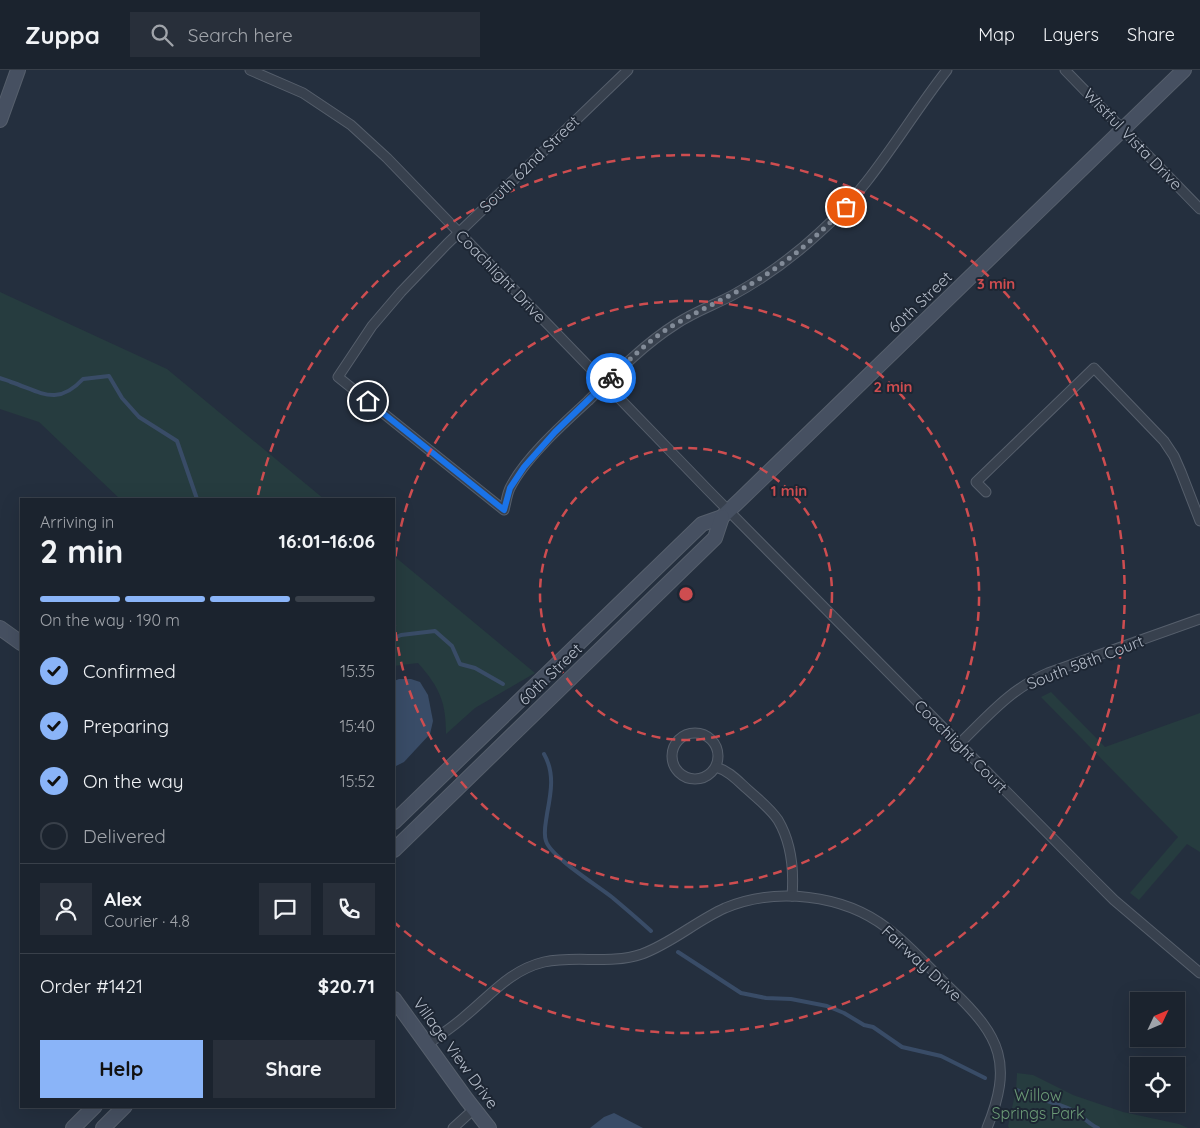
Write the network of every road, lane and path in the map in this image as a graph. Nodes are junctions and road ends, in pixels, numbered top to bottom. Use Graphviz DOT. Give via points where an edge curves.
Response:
graph roads {
  1 [pos="18,70"];
  2 [pos="250,70"];
  3 [pos="628,70"];
  4 [pos="947,70"];
  5 [pos="1065,70"];
  6 [pos="1184,70"];
  7 [pos="0,120"];
  8 [pos="1123,129"];
  9 [pos="1200,208"];
  10 [pos="459,233"];
  11 [pos="605,384"];
  12 [pos="986,492"];
  13 [pos="726,514"];
  14 [pos="1200,521"];
  15 [pos="1200,619"];
  16 [pos="0,628"];
  17 [pos="20,641"];
  18 [pos="959,744"];
  19 [pos="716,767"];
  20 [pos="395,821"];
  21 [pos="395,849"];
  22 [pos="792,896"];
  23 [pos="1200,972"];
  24 [pos="395,1000"];
  25 [pos="428,1044"];
  26 [pos="93,1108"];
  27 [pos="123,1108"];
  28 [pos="474,1109"];
  29 [pos="73,1128"];
  30 [pos="103,1128"];
  31 [pos="453,1128"];
  32 [pos="490,1128"];
  33 [pos="987,1128"];
  1 -- 7 [label="street"];
  2 -- 10 [label="street, Coachlight Drive" via="303,93 351,125"];
  3 -- 10 [label="street, South 62nd Street"];
  4 -- 11 [label="street" via="868,182 820,233 764,276 657,336"];
  5 -- 8 [label="street, Wistful Vista Drive"];
  6 -- 8 [label="street, 60th Street"];
  8 -- 9 [label="street, Wistful Vista Drive"];
  8 -- 13 [label="street, 60th Street"];
  10 -- 11 [label="street, Coachlight Drive"];
  10 -- 11 [label="street, South 62nd Street" via="372,326 338,377 504,510 510,488 524,467"];
  11 -- 13 [label="street, Coachlight Drive"];
  12 -- 14 [label="street" via="976,482 1094,368 1164,441 1174,456"];
  13 -- 18 [label="street, Coachlight Court"];
  13 -- 20 [label="street, 60th Street" via="702,524"];
  13 -- 21 [label="street, 60th Street" via="715,538"];
  15 -- 18 [label="street, South 58th Court" via="1027,683 1004,700"];
  16 -- 17 [label="street"];
  18 -- 23 [label="street, Coachlight Court" via="1114,900"];
  19 -- 19 [label="street" via="718,753 711,739 693,732 678,739 671,757 680,774 686,778 702,778"];
  19 -- 22 [label="street" via="726,770 777,819 791,856"];
  22 -- 25 [label="street, Fairway Drive" via="762,898 724,909 657,948 626,959 563,958 529,967 500,984 464,1018"];
  22 -- 33 [label="street, Fairway Drive" via="839,904 885,926 981,1021 994,1041 1002,1077"];
  24 -- 25 [label="street, Village View Drive"];
  25 -- 28 [label="street, Village View Drive"];
  26 -- 29 [label="street"];
  27 -- 30 [label="street"];
  28 -- 31 [label="street"];
  28 -- 32 [label="street, Village View Drive"];
}
